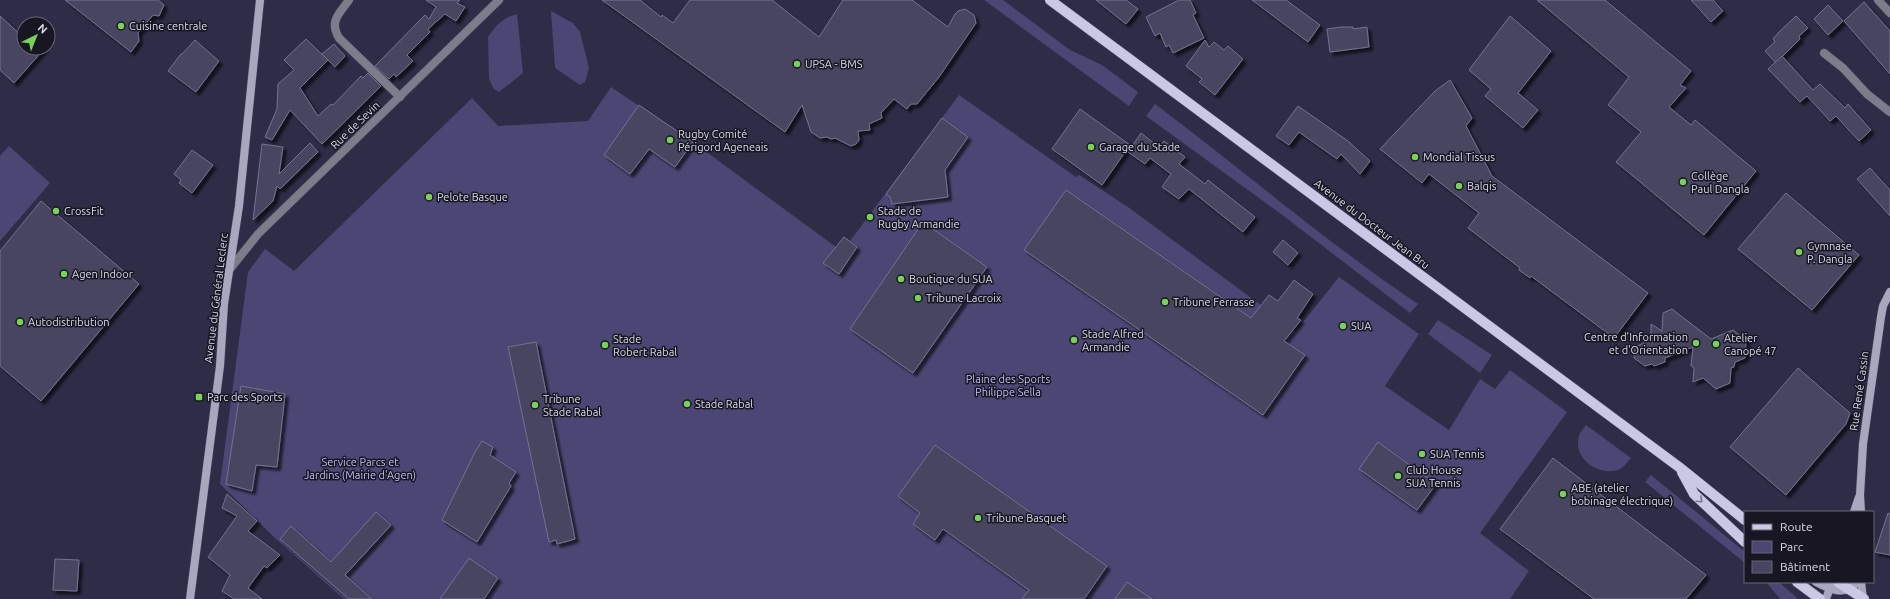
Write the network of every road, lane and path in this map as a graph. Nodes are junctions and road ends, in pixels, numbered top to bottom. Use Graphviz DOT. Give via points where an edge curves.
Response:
graph roads {
  1 [pos="260,0"];
  2 [pos="350,0"];
  3 [pos="499,0"];
  4 [pos="1050,0"];
  5 [pos="1878,0"];
  6 [pos="1890,14"];
  7 [pos="1824,53"];
  8 [pos="400,97"];
  9 [pos="1890,112"];
  10 [pos="230,269"];
  11 [pos="1890,292"];
  12 [pos="1679,467"];
  13 [pos="1860,495"];
  14 [pos="1854,511"];
  15 [pos="1861,511"];
  16 [pos="1744,519"];
  17 [pos="1721,520"];
  18 [pos="1744,534"];
  19 [pos="1744,541"];
  20 [pos="1798,583"];
  21 [pos="1821,583"];
  22 [pos="1842,583"];
  23 [pos="1861,583"];
  24 [pos="1831,585"];
  25 [pos="1853,586"];
  26 [pos="190,599"];
  27 [pos="1820,599"];
  28 [pos="1826,599"];
  29 [pos="1863,599"];
  1 -- 10 [label="street, Avenue du Général Leclerc"];
  2 -- 8 [label="street" via="335,21 335,30 339,38"];
  3 -- 8 [label="street, Rue de Sevin"];
  4 -- 12 [label="main road, Avenue du Docteur Jean Bru"];
  5 -- 6 [label="street"];
  7 -- 9 [label="street" via="1843,68 1866,94"];
  8 -- 10 [label="street, Rue de Sevin" via="258,234"];
  10 -- 26 [label="street, Avenue du Général Leclerc"];
  11 -- 13 [label="street, Rue René Cassin" via="1884,306 1875,356 1863,444"];
  12 -- 16 [label="main road, Avenue du Docteur Jean Bru"];
  12 -- 17 [label="main road, Avenue du Docteur Jean Bru, one-way" via="1694,494"];
  13 -- 14 [label="street"];
  13 -- 15 [label="street"];
  17 -- 18 [label="street"];
  17 -- 19 [label="main road, Avenue du Docteur Jean Bru"];
  20 -- 27 [label="main road"];
  21 -- 24 [label="street"];
  22 -- 25 [label="main road"];
  23 -- 29 [label="street"];
  24 -- 25 [label="street" via="1843,591"];
  24 -- 28 [label="street"];
  25 -- 29 [label="main road"];
}
